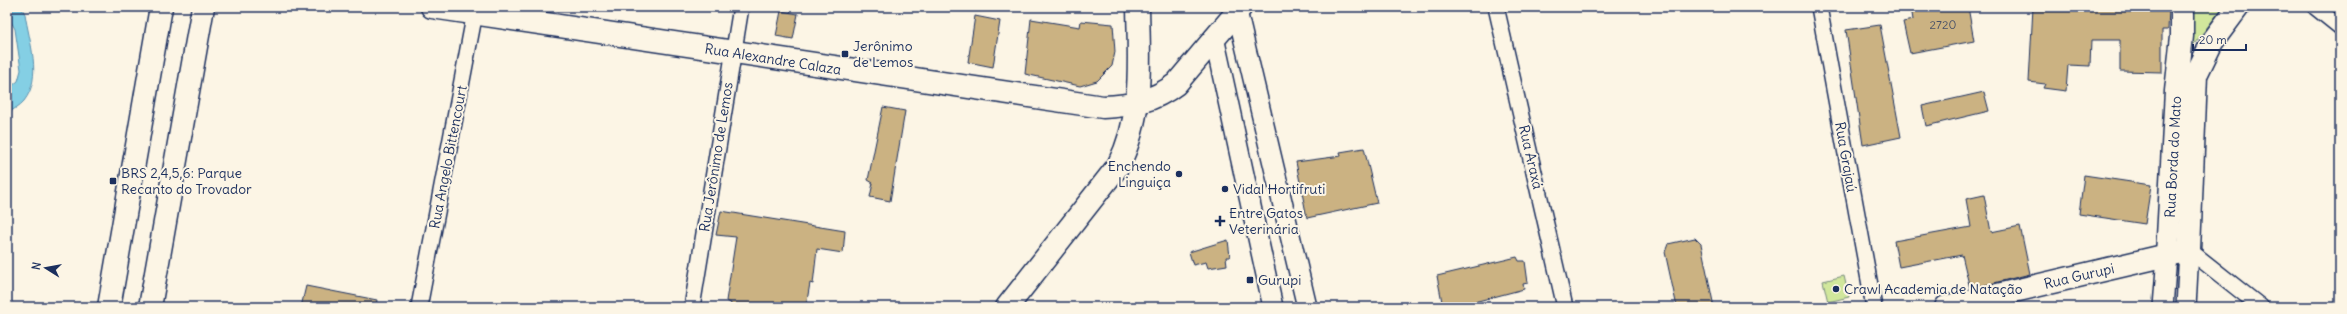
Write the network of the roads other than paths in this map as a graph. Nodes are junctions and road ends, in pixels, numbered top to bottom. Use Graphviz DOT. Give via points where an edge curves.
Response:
graph roads {
  1 [pos="203,7"];
  2 [pos="432,7"];
  3 [pos="741,7"];
  4 [pos="1138,7"];
  5 [pos="1496,7"];
  6 [pos="1819,7"];
  7 [pos="2182,7"];
  8 [pos="2238,7"];
  9 [pos="2315,7"];
  10 [pos="1239,9"];
  11 [pos="476,10"];
  12 [pos="162,12"];
  13 [pos="2340,27"];
  14 [pos="2182,36"];
  15 [pos="1214,37"];
  16 [pos="733,53"];
  17 [pos="2196,75"];
  18 [pos="1138,103"];
  19 [pos="2189,250"];
  20 [pos="2167,255"];
  21 [pos="1020,298"];
  22 [pos="109,307"];
  23 [pos="150,307"];
  24 [pos="419,307"];
  25 [pos="692,307"];
  26 [pos="1007,307"];
  27 [pos="1273,307"];
  28 [pos="1306,307"];
  29 [pos="1565,307"];
  30 [pos="1874,307"];
  31 [pos="1946,307"];
  32 [pos="2163,307"];
  33 [pos="2186,307"];
  34 [pos="2261,307"];
  1 -- 23 [label="main road"];
  2 -- 11 [label="main road, Rua Alexandre Calaza"];
  3 -- 16 [label="street, Rua Jerônimo de Lemos"];
  4 -- 18 [label="main road"];
  5 -- 29 [label="street, Rua Araxá"];
  6 -- 30 [label="street, Rua Grajaú"];
  7 -- 14 [label="main road, Rua Borda do Mato"];
  8 -- 17 [label="main road" via="2212,42"];
  9 -- 13 [label="street"];
  10 -- 15 [label="main road, Rua Alexandre Calaza"];
  10 -- 28 [label="street"];
  11 -- 16 [label="main road, Rua Alexandre Calaza"];
  11 -- 24 [label="street, Rua Angelo Bittencourt"];
  12 -- 22 [label="main road"];
  14 -- 17 [label="main road"];
  14 -- 20 [label="main road, Rua Borda do Mato" via="2176,92"];
  15 -- 18 [label="main road, Rua Alexandre Calaza" via="1176,84 1166,92"];
  15 -- 27 [label="street"];
  16 -- 18 [label="main road, Rua Alexandre Calaza" via="1103,108"];
  16 -- 25 [label="street, Rua Jerônimo de Lemos"];
  17 -- 19 [label="main road, Rua Borda do Mato"];
  18 -- 21 [label="main road" via="1126,149 1118,166"];
  19 -- 20 [label="main road, Rua Gurupi"];
  19 -- 33 [label="street, Rua Borda do Mato"];
  19 -- 34 [label="street"];
  20 -- 31 [label="main road, Rua Gurupi"];
  20 -- 32 [label="street, Rua Borda do Mato"];
  21 -- 26 [label="main road"];
}
